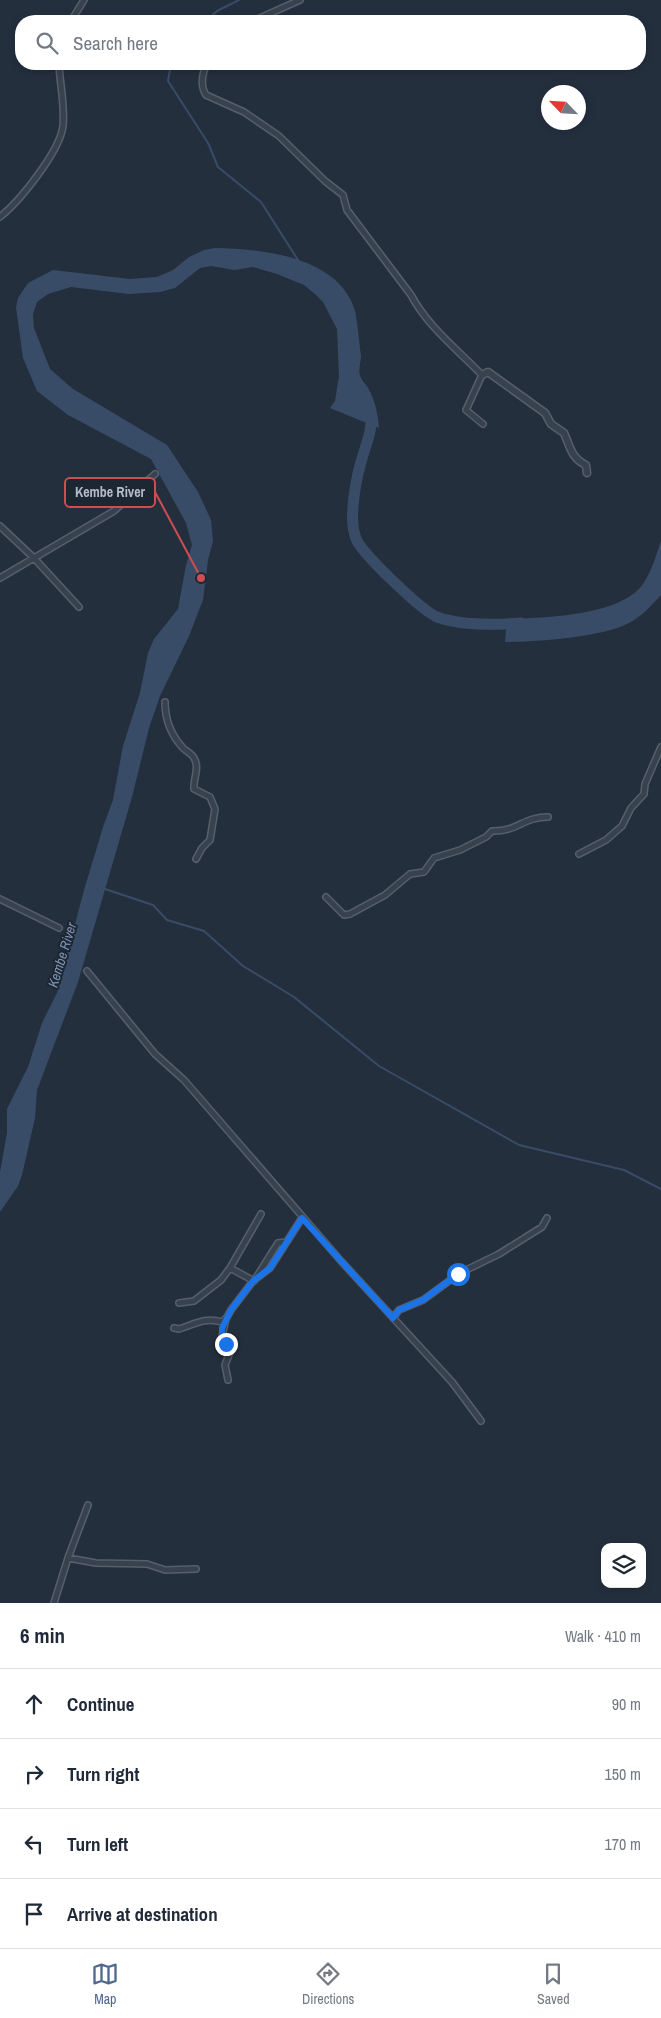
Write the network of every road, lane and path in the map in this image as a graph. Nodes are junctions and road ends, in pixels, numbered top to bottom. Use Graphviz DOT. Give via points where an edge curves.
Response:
graph roads {
  1 [pos="84,0"];
  2 [pos="300,0"];
  3 [pos="75,15"];
  4 [pos="266,15"];
  5 [pos="60,70"];
  6 [pos="206,70"];
  7 [pos="0,217"];
  8 [pos="482,376"];
  9 [pos="483,424"];
  10 [pos="588,473"];
  11 [pos="155,474"];
  12 [pos="0,526"];
  13 [pos="34,558"];
  14 [pos="0,578"];
  15 [pos="79,608"];
  16 [pos="165,702"];
  17 [pos="661,747"];
  18 [pos="548,817"];
  19 [pos="579,854"];
  20 [pos="196,859"];
  21 [pos="326,897"];
  22 [pos="0,899"];
  23 [pos="60,928"];
  24 [pos="87,971"];
  25 [pos="261,1214"];
  26 [pos="302,1218"];
  27 [pos="548,1218"];
  28 [pos="230,1268"];
  29 [pos="254,1281"];
  30 [pos="179,1303"];
  31 [pos="393,1318"];
  32 [pos="226,1319"];
  33 [pos="174,1328"];
  34 [pos="228,1380"];
  35 [pos="481,1421"];
  36 [pos="88,1505"];
  37 [pos="68,1558"];
  38 [pos="196,1569"];
  39 [pos="54,1603"];
  1 -- 3 [label="street"];
  2 -- 4 [label="street"];
  5 -- 7 [label="street" via="63,119 58,143 52,156"];
  6 -- 8 [label="street" via="202,90 206,95 244,112 279,136 343,195 347,210 418,308"];
  8 -- 9 [label="street" via="466,410"];
  8 -- 10 [label="street" via="488,372 545,412 551,424 564,432 574,457 586,465"];
  11 -- 13 [label="street" via="114,512"];
  12 -- 13 [label="street"];
  13 -- 14 [label="street"];
  13 -- 15 [label="street"];
  16 -- 20 [label="street" via="165,715 172,735 194,758 197,767 194,789 210,797 215,809 210,840"];
  17 -- 19 [label="street" via="644,794 631,808 622,826 606,840"];
  18 -- 21 [label="street" via="525,820 505,831 492,831 460,850 434,858 424,872 410,874 385,895 350,914 344,915"];
  22 -- 23 [label="street"];
  24 -- 26 [label="street" via="155,1054 184,1080"];
  25 -- 28 [label="street"];
  26 -- 29 [label="street" via="270,1268"];
  26 -- 31 [label="street"];
  27 -- 31 [label="street" via="542,1227 499,1254 460,1273 423,1300 399,1310"];
  28 -- 29 [label="street"];
  28 -- 30 [label="street" via="221,1280 194,1302"];
  29 -- 32 [label="street"];
  31 -- 35 [label="street" via="452,1382"];
  32 -- 33 [label="street" via="222,1322 212,1319 194,1322 180,1330"];
  32 -- 34 [label="street" via="222,1336 230,1352 225,1364"];
  36 -- 37 [label="street"];
  37 -- 38 [label="street" via="96,1563 147,1564 165,1570"];
  37 -- 39 [label="street"];
}
